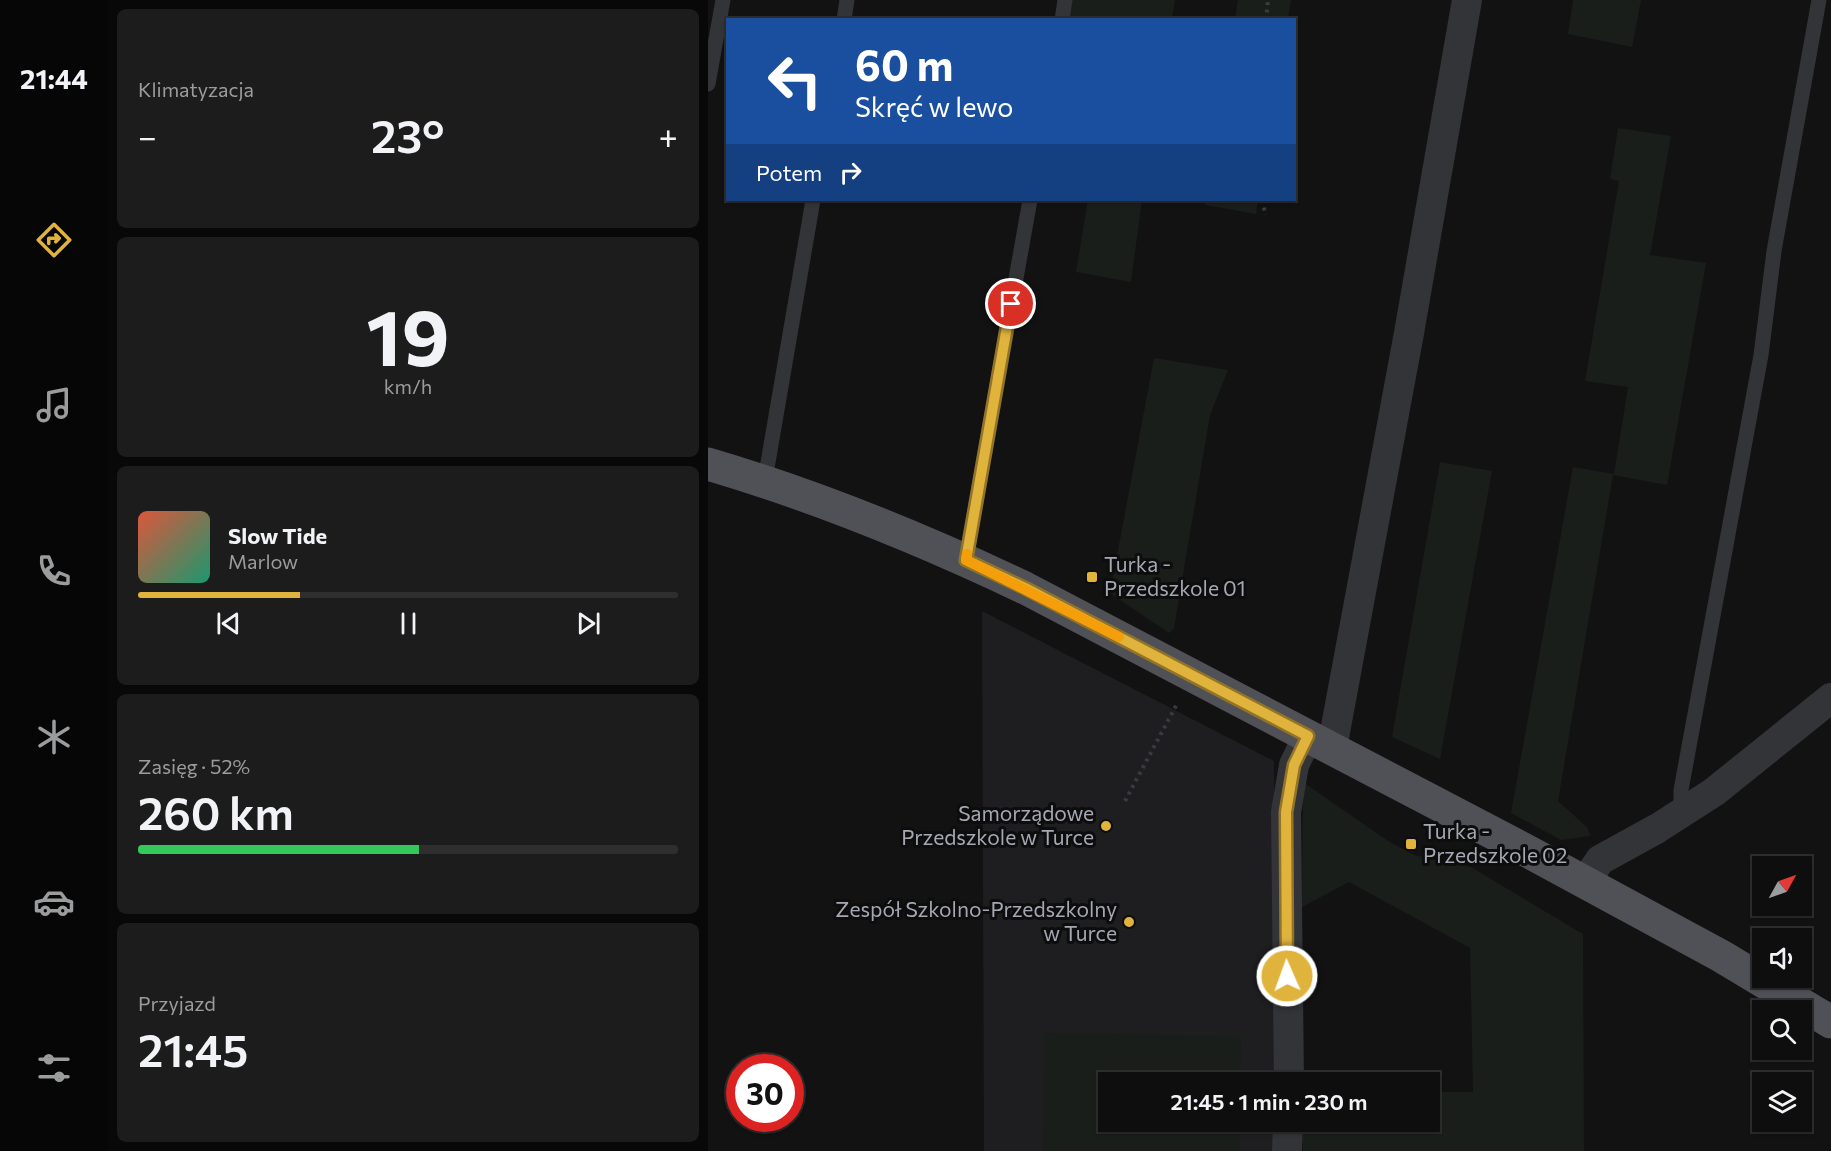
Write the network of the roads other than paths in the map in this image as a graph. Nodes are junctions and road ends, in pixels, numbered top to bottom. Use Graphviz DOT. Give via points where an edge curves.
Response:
graph roads {
  1 [pos="723,0"];
  2 [pos="847,0"];
  3 [pos="1065,0"];
  4 [pos="1467,0"];
  5 [pos="1819,0"];
  6 [pos="844,18"];
  7 [pos="1062,18"];
  8 [pos="708,84"];
  9 [pos="813,201"];
  10 [pos="1030,201"];
  11 [pos="708,464"];
  12 [pos="765,480"];
  13 [pos="966,560"];
  14 [pos="1831,698"];
  15 [pos="1320,742"];
  16 [pos="1681,814"];
  17 [pos="1585,882"];
  18 [pos="1831,1022"];
  19 [pos="1289,1072"];
  20 [pos="1288,1132"];
  21 [pos="1287,1151"];
  1 -- 8 [label="lane"];
  2 -- 6 [label="lane"];
  3 -- 7 [label="lane"];
  4 -- 15 [label="street" via="1409,333"];
  5 -- 16 [label="lane" via="1774,251 1761,355 1681,790"];
  9 -- 12 [label="lane"];
  10 -- 13 [label="lane"];
  11 -- 12 [label="main road"];
  12 -- 13 [label="main road"];
  13 -- 15 [label="main road"];
  14 -- 16 [label="street" via="1737,775"];
  15 -- 17 [label="main road"];
  15 -- 19 [label="street" via="1294,765 1286,812"];
  16 -- 17 [label="street" via="1600,860"];
  17 -- 18 [label="main road" via="1752,973"];
  20 -- 21 [label="street"];
}
